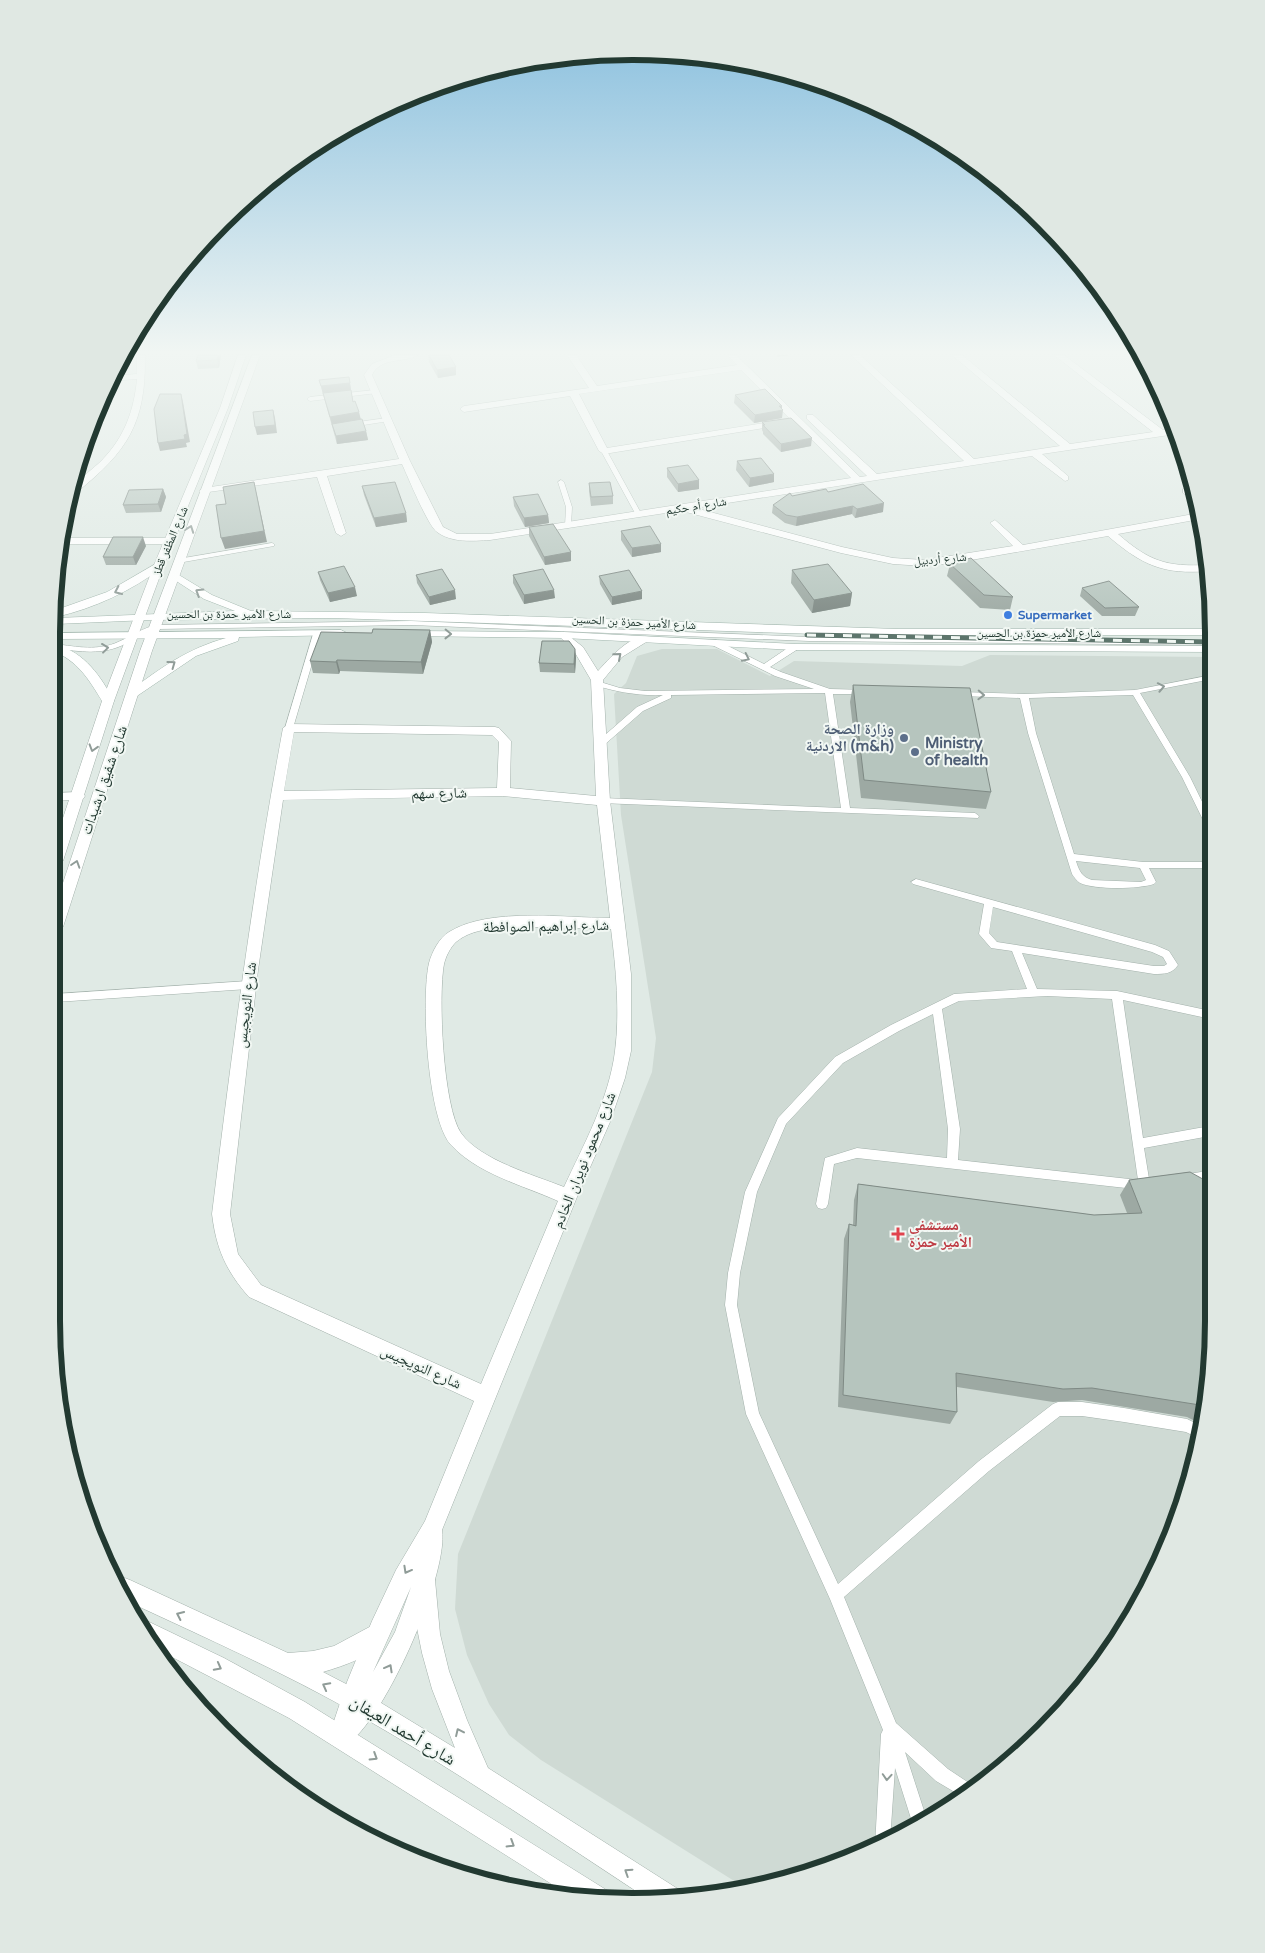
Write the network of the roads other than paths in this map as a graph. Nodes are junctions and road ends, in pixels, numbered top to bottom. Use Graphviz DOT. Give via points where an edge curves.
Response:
graph roads {
  1 [pos="120,446"];
  2 [pos="208,446"];
  3 [pos="221,446"];
  4 [pos="399,446"];
  5 [pos="601,446"];
  6 [pos="631,446"];
  7 [pos="822,446"];
  8 [pos="840,446"];
  9 [pos="954,446"];
  10 [pos="1072,446"];
  11 [pos="1066,447"];
  12 [pos="604,451"];
  13 [pos="1033,452"];
  14 [pos="856,459"];
  15 [pos="406,461"];
  16 [pos="971,462"];
  17 [pos="836,468"];
  18 [pos="321,473"];
  19 [pos="904,473"];
  20 [pos="875,478"];
  21 [pos="1066,478"];
  22 [pos="81,481"];
  23 [pos="859,481"];
  24 [pos="561,482"];
  25 [pos="810,489"];
  26 [pos="204,491"];
  27 [pos="684,508"];
  28 [pos="638,515"];
  29 [pos="1193,517"];
  30 [pos="995,523"];
  31 [pos="568,526"];
  32 [pos="1110,532"];
  33 [pos="341,533"];
  34 [pos="170,541"];
  35 [pos="68,542"];
  36 [pos="272,545"];
  37 [pos="1019,547"];
  38 [pos="178,561"];
  39 [pos="159,564"];
  40 [pos="1201,568"];
  41 [pos="174,575"];
  42 [pos="61,612"];
  43 [pos="142,615"];
  44 [pos="261,615"];
  45 [pos="60,621"];
  46 [pos="158,624"];
  47 [pos="1205,632"];
  48 [pos="317,633"];
  49 [pos="282,634"];
  50 [pos="134,635"];
  51 [pos="564,635"];
  52 [pos="60,636"];
  53 [pos="645,639"];
  54 [pos="1205,639"];
  55 [pos="713,642"];
  56 [pos="1205,643"];
  57 [pos="60,647"];
  58 [pos="795,647"];
  59 [pos="1205,648"];
  60 [pos="60,649"];
  61 [pos="765,667"];
  62 [pos="1205,678"];
  63 [pos="597,682"];
  64 [pos="829,691"];
  65 [pos="879,692"];
  66 [pos="1135,692"];
  67 [pos="673,693"];
  68 [pos="134,694"];
  69 [pos="948,694"];
  70 [pos="1024,696"];
  71 [pos="108,701"];
  72 [pos="289,728"];
  73 [pos="600,744"];
  74 [pos="503,792"];
  75 [pos="78,796"];
  76 [pos="275,796"];
  77 [pos="60,797"];
  78 [pos="603,801"];
  79 [pos="846,810"];
  80 [pos="1205,814"];
  81 [pos="975,816"];
  82 [pos="60,849"];
  83 [pos="1070,857"];
  84 [pos="1143,865"];
  85 [pos="1205,865"];
  86 [pos="916,882"];
  87 [pos="989,902"];
  88 [pos="60,915"];
  89 [pos="619,924"];
  90 [pos="1015,948"];
  91 [pos="248,985"];
  92 [pos="1034,993"];
  93 [pos="1117,995"];
  94 [pos="60,998"];
  95 [pos="937,1009"];
  96 [pos="1205,1013"];
  97 [pos="1205,1132"];
  98 [pos="1139,1144"];
  99 [pos="952,1164"];
  100 [pos="1205,1175"];
  101 [pos="1173,1181"];
  102 [pos="568,1197"];
  103 [pos="822,1204"];
  104 [pos="487,1397"];
  105 [pos="1194,1430"];
  106 [pos="432,1528"];
  107 [pos="424,1580"];
  108 [pos="128,1591"];
  109 [pos="836,1595"];
  110 [pos="375,1635"];
  111 [pos="154,1636"];
  112 [pos="286,1664"];
  113 [pos="358,1703"];
  114 [pos="890,1728"];
  115 [pos="341,1736"];
  116 [pos="480,1776"];
  117 [pos="963,1788"];
  118 [pos="918,1817"];
  119 [pos="883,1835"];
  120 [pos="585,1891"];
  121 [pos="660,1892"];
  1 -- 22 [label="street" via="114,455"];
  2 -- 34 [label="street, شارع المظفر قطز"];
  3 -- 26 [label="street, شارع المظفر قطز"];
  4 -- 15 [label="street, شارع أم حكيم"];
  5 -- 12 [label="street"];
  6 -- 12 [label="street"];
  7 -- 17 [label="street"];
  8 -- 14 [label="street"];
  9 -- 16 [label="street"];
  10 -- 11 [label="street, شارع أم حكيم"];
  11 -- 13 [label="street, شارع أم حكيم"];
  12 -- 28 [label="lane"];
  13 -- 16 [label="street, شارع أم حكيم"];
  13 -- 21 [label="street"];
  14 -- 19 [label="street"];
  14 -- 20 [label="street"];
  15 -- 18 [label="street"];
  15 -- 31 [label="street, شارع أم حكيم" via="439,529 447,535 490,537"];
  16 -- 19 [label="street, شارع أم حكيم"];
  17 -- 23 [label="street"];
  17 -- 25 [label="street"];
  18 -- 26 [label="street"];
  18 -- 33 [label="street"];
  19 -- 20 [label="street, شارع أم حكيم"];
  20 -- 23 [label="street, شارع أم حكيم"];
  23 -- 25 [label="street, شارع أم حكيم"];
  24 -- 31 [label="lane" via="569,507"];
  25 -- 27 [label="street, شارع أم حكيم"];
  38 -- 26 [label="street, شارع المظفر قطز, one-way"];
  27 -- 28 [label="street, شارع أم حكيم"];
  27 -- 37 [label="street, شارع أردبيل" via="893,561 924,563 954,560"];
  28 -- 31 [label="street, شارع أم حكيم"];
  29 -- 32 [label="street, شارع أردبيل"];
  30 -- 37 [label="street"];
  32 -- 37 [label="street, شارع أردبيل"];
  32 -- 40 [label="street" via="1139,557 1156,565 1180,570"];
  34 -- 35 [label="street"];
  34 -- 39 [label="street, شارع المظفر قطز"];
  36 -- 38 [label="lane"];
  38 -- 41 [label="street, شارع المظفر قطز"];
  39 -- 42 [label="street, one-way" via="122,590"];
  39 -- 43 [label="street, شارع المظفر قطز"];
  44 -- 41 [label="street, one-way" via="208,597"];
  41 -- 46 [label="street, شارع المظفر قطز"];
  43 -- 45 [label="street, شارع الأمير حمزة بن الحسين"];
  43 -- 46 [label="street, شارع الأمير حمزة بن الحسين"];
  43 -- 50 [label="street, شارع المظفر قطز"];
  44 -- 46 [label="street, شارع الأمير حمزة بن الحسين"];
  44 -- 47 [label="street, شارع الأمير حمزة بن الحسين" via="462,616 795,630 992,634"];
  46 -- 49 [label="street, شارع الأمير حمزة بن الحسين"];
  46 -- 50 [label="street, شارع الأمير حمزة بن الحسين"];
  46 -- 54 [label="lane" via="403,618 807,635"];
  46 -- 56 [label="lane" via="411,623 809,639"];
  46 -- 68 [label="street, شارع شفيق ارشيدات"];
  48 -- 49 [label="street, شارع الأمير حمزة بن الحسين"];
  48 -- 51 [label="street, شارع الأمير حمزة بن الحسين, one-way"];
  48 -- 72 [label="lane"];
  68 -- 49 [label="street, one-way" via="191,653 240,638"];
  50 -- 52 [label="street, شارع الأمير حمزة بن الحسين"];
  57 -- 50 [label="lane, one-way" via="109,648"];
  50 -- 71 [label="street, شارع شفيق ارشيدات"];
  51 -- 53 [label="street, شارع الأمير حمزة بن الحسين"];
  51 -- 63 [label="street, شارع محمود نويران الخادم" via="579,649"];
  53 -- 55 [label="street, شارع الأمير حمزة بن الحسين"];
  63 -- 53 [label="street, one-way" via="618,655"];
  55 -- 58 [label="street, شارع الأمير حمزة بن الحسين"];
  55 -- 61 [label="lane, one-way"];
  58 -- 59 [label="street, شارع الأمير حمزة بن الحسين"];
  58 -- 61 [label="lane"];
  60 -- 71 [label="street" via="92,672"];
  61 -- 64 [label="lane"];
  66 -- 62 [label="lane, one-way"];
  63 -- 67 [label="lane" via="630,693"];
  63 -- 73 [label="street, شارع محمود نويران الخادم"];
  64 -- 65 [label="lane"];
  64 -- 67 [label="lane"];
  64 -- 79 [label="lane"];
  66 -- 70 [label="lane"];
  66 -- 80 [label="lane"];
  67 -- 73 [label="lane" via="640,709"];
  88 -- 68 [label="street, شارع شفيق ارشيدات, one-way"];
  69 -- 70 [label="lane, one-way"];
  70 -- 83 [label="lane"];
  71 -- 75 [label="street, شارع شفيق ارشيدات, one-way"];
  72 -- 74 [label="street" via="495,731 505,741"];
  72 -- 76 [label="street, شارع النويجيس"];
  73 -- 78 [label="street, شارع محمود نويران الخادم"];
  74 -- 76 [label="street, شارع سهم"];
  74 -- 78 [label="street, شارع سهم"];
  75 -- 77 [label="street"];
  75 -- 82 [label="street, شارع شفيق ارشيدات"];
  76 -- 91 [label="street, شارع النويجيس"];
  78 -- 79 [label="lane"];
  78 -- 89 [label="street, شارع محمود نويران الخادم"];
  79 -- 81 [label="lane"];
  83 -- 84 [label="lane"];
  83 -- 84 [label="lane" via="1079,877 1092,882 1146,884 1151,882"];
  84 -- 85 [label="lane"];
  86 -- 87 [label="lane"];
  87 -- 90 [label="lane" via="986,938 994,945"];
  87 -- 90 [label="lane" via="1155,950 1166,954 1172,965 1166,970 1154,970"];
  89 -- 102 [label="street, شارع محمود نويران الخادم" via="624,974 623,1051 602,1122"];
  89 -- 102 [label="street, شارع إبراهيم الصوافطة" via="479,926 454,935 446,943 436,966 436,1046 444,1112 454,1137 472,1155"];
  90 -- 92 [label="lane"];
  91 -- 94 [label="lane"];
  91 -- 104 [label="street, شارع النويجيس" via="221,1214 225,1249 239,1274 255,1291"];
  92 -- 93 [label="lane"];
  92 -- 95 [label="lane" via="958,997"];
  93 -- 96 [label="lane"];
  93 -- 98 [label="lane"];
  95 -- 99 [label="lane" via="954,1129"];
  95 -- 109 [label="lane" via="895,1028 839,1060 782,1121 751,1192 734,1273 731,1305 753,1414"];
  97 -- 98 [label="lane"];
  98 -- 99 [label="lane" via="1149,1185"];
  99 -- 103 [label="lane" via="857,1153 829,1161"];
  100 -- 101 [label="lane"];
  102 -- 104 [label="street, شارع محمود نويران الخادم"];
  104 -- 106 [label="street, شارع محمود نويران الخادم"];
  105 -- 109 [label="lane" via="1124,1415 1058,1409 984,1466"];
  106 -- 107 [label="street, شارع محمود نويران الخادم"];
  106 -- 110 [label="street, شارع محمود نويران الخادم, one-way"];
  113 -- 107 [label="street, شارع محمود نويران الخادم, one-way" via="400,1649"];
  116 -- 107 [label="street, one-way" via="452,1717 437,1668 429,1633"];
  112 -- 108 [label="street, شارع أحمد العيفان, one-way"];
  109 -- 114 [label="lane"];
  110 -- 112 [label="street" via="341,1656 304,1664"];
  110 -- 113 [label="street, شارع محمود نويران الخادم"];
  111 -- 115 [label="street, one-way"];
  113 -- 112 [label="street, شارع أحمد العيفان, one-way"];
  113 -- 115 [label="street, شارع محمود نويران الخادم"];
  113 -- 116 [label="street, شارع أحمد العيفان"];
  114 -- 117 [label="lane" via="942,1775"];
  114 -- 118 [label="lane"];
  114 -- 119 [label="lane, one-way"];
  115 -- 120 [label="street, one-way"];
  121 -- 116 [label="street, شارع أحمد العيفان, one-way"];
}
